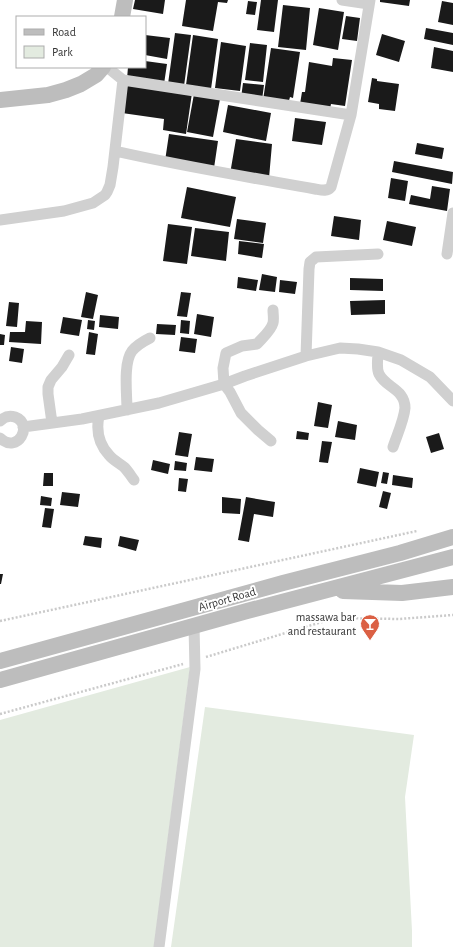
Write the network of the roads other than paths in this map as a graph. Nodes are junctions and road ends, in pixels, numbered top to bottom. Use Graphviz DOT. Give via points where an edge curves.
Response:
graph roads {
  1 [pos="125,0"];
  2 [pos="342,0"];
  3 [pos="369,2"];
  4 [pos="122,16"];
  5 [pos="102,68"];
  6 [pos="108,68"];
  7 [pos="123,80"];
  8 [pos="0,100"];
  9 [pos="351,115"];
  10 [pos="115,151"];
  11 [pos="453,213"];
  12 [pos="0,220"];
  13 [pos="378,254"];
  14 [pos="447,254"];
  15 [pos="273,310"];
  16 [pos="150,338"];
  17 [pos="378,352"];
  18 [pos="69,355"];
  19 [pos="306,356"];
  20 [pos="224,384"];
  21 [pos="453,401"];
  22 [pos="127,410"];
  23 [pos="99,416"];
  24 [pos="0,421"];
  25 [pos="52,423"];
  26 [pos="24,427"];
  27 [pos="270,441"];
  28 [pos="1,443"];
  29 [pos="393,447"];
  30 [pos="134,480"];
  31 [pos="453,537"];
  32 [pos="453,557"];
  33 [pos="453,587"];
  34 [pos="324,590"];
  35 [pos="194,626"];
  36 [pos="0,661"];
  37 [pos="0,680"];
  38 [pos="159,947"];
  1 -- 4 [label="main road"];
  2 -- 3 [label="street"];
  3 -- 9 [label="street"];
  5 -- 8 [label="main road" via="96,75 66,90 48,95"];
  6 -- 7 [label="street"];
  7 -- 9 [label="street"];
  7 -- 10 [label="street"];
  9 -- 10 [label="street" via="331,187 325,190"];
  10 -- 12 [label="street" via="110,185 107,192 93,203 64,211"];
  11 -- 14 [label="street"];
  13 -- 19 [label="street" via="327,255 316,257 310,262"];
  15 -- 20 [label="street" via="273,324 257,344 242,346 226,353 223,361"];
  16 -- 22 [label="street" via="129,356"];
  17 -- 19 [label="street" via="340,348"];
  17 -- 21 [label="street" via="401,360 430,377"];
  17 -- 29 [label="street" via="379,374 404,400 405,408"];
  18 -- 25 [label="street" via="48,387"];
  19 -- 20 [label="street"];
  20 -- 22 [label="street"];
  20 -- 27 [label="street" via="241,413"];
  22 -- 23 [label="street"];
  23 -- 25 [label="street"];
  23 -- 30 [label="street" via="99,439 103,447"];
  24 -- 26 [label="street" via="8,416 18,418"];
  25 -- 26 [label="street"];
  26 -- 28 [label="street" via="23,435 17,442"];
  31 -- 36 [label="main road, Airport Road"];
  32 -- 34 [label="main road, Airport Road"];
  33 -- 34 [label="main road" via="402,593"];
  34 -- 35 [label="main road, Airport Road"];
  35 -- 37 [label="main road, Airport Road"];
  35 -- 38 [label="street" via="195,669"];
}
